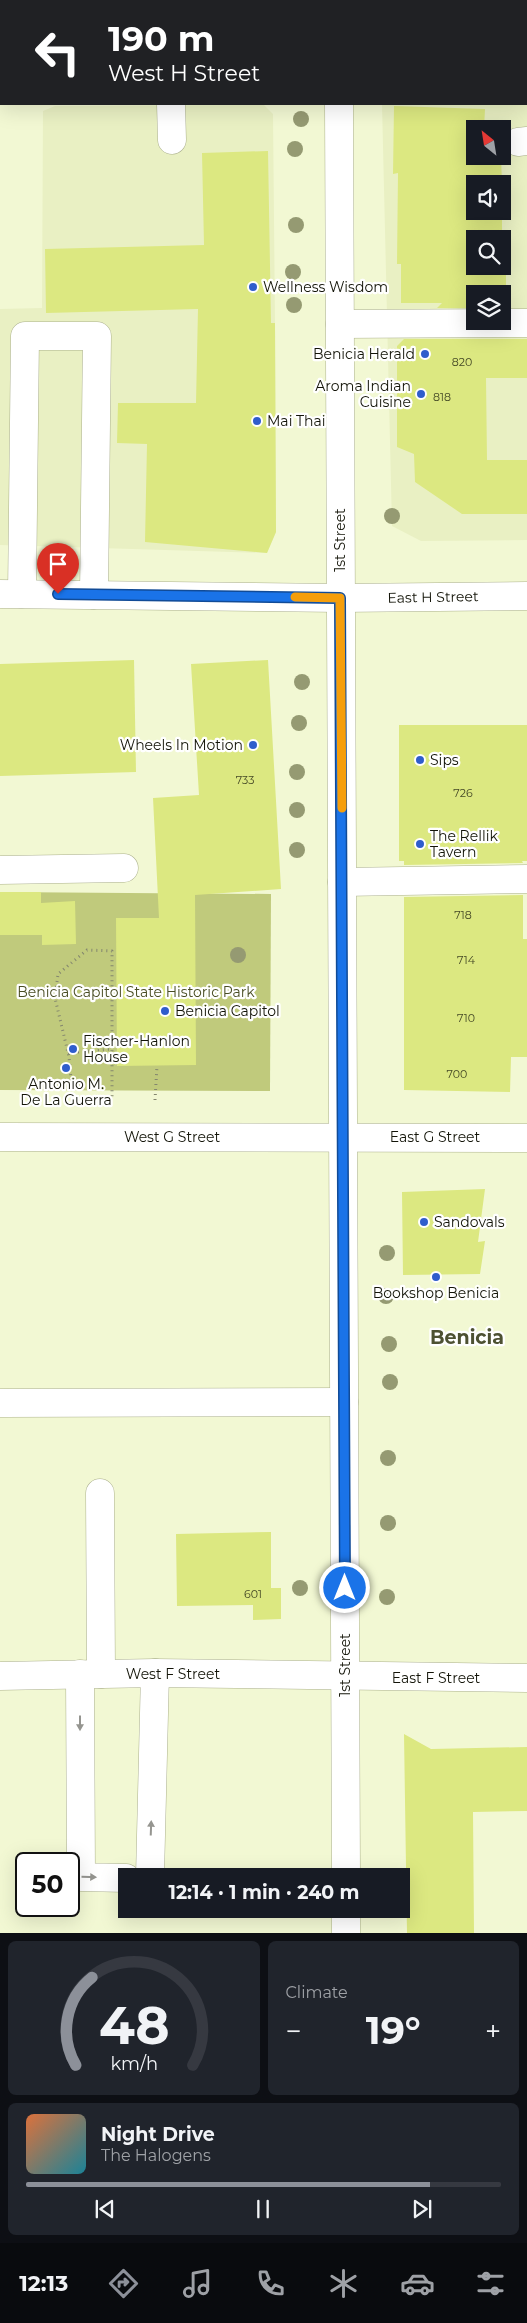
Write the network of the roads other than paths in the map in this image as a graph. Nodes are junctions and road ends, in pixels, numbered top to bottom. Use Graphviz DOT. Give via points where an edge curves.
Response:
graph roads {
  1 [pos="171,105"];
  2 [pos="339,105"];
  3 [pos="172,140"];
  4 [pos="527,323"];
  5 [pos="340,324"];
  6 [pos="11,594"];
  7 [pos="94,595"];
  8 [pos="527,596"];
  9 [pos="340,598"];
  10 [pos="124,868"];
  11 [pos="0,870"];
  12 [pos="527,879"];
  13 [pos="342,882"];
  14 [pos="0,1137"];
  15 [pos="343,1137"];
  16 [pos="527,1138"];
  17 [pos="344,1402"];
  18 [pos="0,1403"];
  19 [pos="100,1494"];
  20 [pos="155,1673"];
  21 [pos="91,1674"];
  22 [pos="345,1675"];
  23 [pos="0,1676"];
  24 [pos="527,1678"];
  25 [pos="150,1868"];
  26 [pos="346,1868"];
  27 [pos="118,1878"];
  28 [pos="346,1918"];
  29 [pos="346,1933"];
  1 -- 3 [label="main road"];
  2 -- 5 [label="main road, 1st Street"];
  4 -- 5 [label="main road"];
  5 -- 9 [label="main road, 1st Street"];
  6 -- 7 [label="main road, East H Street"];
  6 -- 7 [label="main road" via="25,336 98,336"];
  7 -- 9 [label="main road, East H Street"];
  8 -- 9 [label="main road, East H Street"];
  9 -- 13 [label="main road, 1st Street"];
  10 -- 11 [label="main road"];
  12 -- 13 [label="main road"];
  13 -- 15 [label="main road, 1st Street"];
  14 -- 15 [label="main road, West G Street"];
  15 -- 16 [label="main road, East G Street"];
  15 -- 17 [label="main road, 1st Street"];
  17 -- 18 [label="main road"];
  17 -- 22 [label="main road, 1st Street"];
  19 -- 21 [label="main road"];
  20 -- 21 [label="main road, West F Street"];
  20 -- 22 [label="main road, West F Street"];
  25 -- 20 [label="main road, one-way"];
  21 -- 23 [label="main road, West F Street"];
  21 -- 27 [label="main road, one-way" via="81,1877"];
  22 -- 24 [label="main road, East F Street"];
  22 -- 26 [label="main road, 1st Street"];
  28 -- 29 [label="main road"];
}
